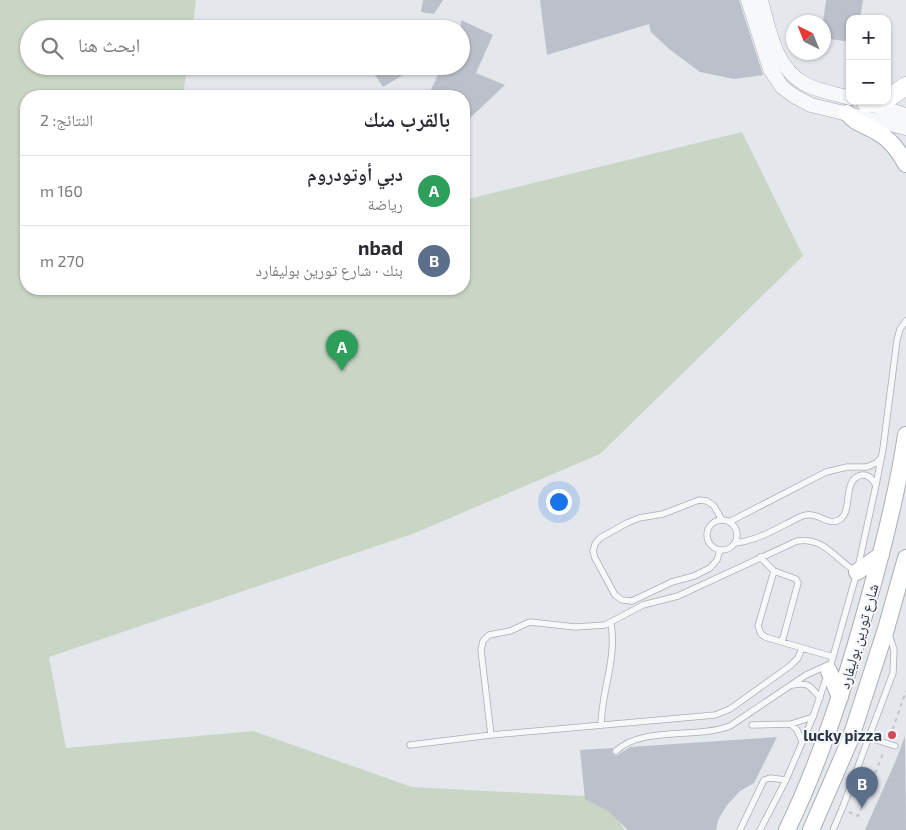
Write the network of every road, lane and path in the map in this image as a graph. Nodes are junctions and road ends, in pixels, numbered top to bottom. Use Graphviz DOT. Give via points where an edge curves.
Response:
graph roads {
  1 [pos="748,0"];
  2 [pos="761,0"];
  3 [pos="906,86"];
  4 [pos="891,96"];
  5 [pos="846,98"];
  6 [pos="846,104"];
  7 [pos="861,105"];
  8 [pos="865,105"];
  9 [pos="868,105"];
  10 [pos="906,115"];
  11 [pos="906,128"];
  12 [pos="906,164"];
  13 [pos="906,321"];
  14 [pos="906,435"];
  15 [pos="880,460"];
  16 [pos="855,467"];
  17 [pos="856,478"];
  18 [pos="876,486"];
  19 [pos="722,520"];
  20 [pos="730,522"];
  21 [pos="735,543"];
  22 [pos="720,550"];
  23 [pos="881,555"];
  24 [pos="760,558"];
  25 [pos="906,558"];
  26 [pos="774,571"];
  27 [pos="857,572"];
  28 [pos="611,623"];
  29 [pos="886,629"];
  30 [pos="782,642"];
  31 [pos="802,648"];
  32 [pos="831,664"];
  33 [pos="848,675"];
  34 [pos="790,685"];
  35 [pos="906,691"];
  36 [pos="840,697"];
  37 [pos="820,698"];
  38 [pos="813,717"];
  39 [pos="601,724"];
  40 [pos="790,724"];
  41 [pos="752,725"];
  42 [pos="491,735"];
  43 [pos="870,738"];
  44 [pos="850,740"];
  45 [pos="802,741"];
  46 [pos="887,744"];
  47 [pos="410,745"];
  48 [pos="895,746"];
  49 [pos="616,751"];
  50 [pos="786,780"];
  51 [pos="842,809"];
  52 [pos="740,830"];
  53 [pos="760,830"];
  54 [pos="787,830"];
  55 [pos="811,830"];
  56 [pos="832,830"];
  1 -- 6 [label="street" via="770,69 782,87 811,105"];
  2 -- 5 [label="street" via="779,57 794,76 806,85"];
  3 -- 4 [label="main road"];
  7 -- 12 [label="main road" via="859,124 886,138"];
  8 -- 11 [label="street"];
  9 -- 10 [label="street"];
  13 -- 15 [label="lane" via="896,340"];
  14 -- 23 [label="main road, شارع تورين بوليفارد"];
  15 -- 16 [label="lane" via="872,466"];
  15 -- 18 [label="lane"];
  16 -- 17 [label="lane"];
  16 -- 20 [label="lane" via="826,472"];
  17 -- 18 [label="lane" via="868,476"];
  17 -- 21 [label="lane" via="850,486 845,512 840,520 832,522 804,515 759,538"];
  18 -- 27 [label="lane"];
  19 -- 20 [label="lane"];
  19 -- 22 [label="lane" via="711,525 706,536 712,547"];
  19 -- 22 [label="lane" via="714,506 698,500 663,514 627,523 600,538 593,551 615,595 632,601 710,568"];
  20 -- 21 [label="lane" via="736,532"];
  21 -- 22 [label="lane"];
  23 -- 27 [label="main road"];
  23 -- 33 [label="main road, شارع تورين بوليفارد"];
  24 -- 26 [label="lane"];
  24 -- 27 [label="lane" via="797,541 811,540 819,542"];
  24 -- 28 [label="lane" via="672,599 643,605"];
  25 -- 29 [label="main road, شارع تورين بوليفارد"];
  26 -- 30 [label="lane" via="796,579 798,583"];
  26 -- 30 [label="lane" via="758,629 762,636"];
  27 -- 32 [label="lane"];
  28 -- 39 [label="lane" via="613,651 603,695"];
  28 -- 42 [label="lane" via="575,627 530,622 485,638 481,650"];
  29 -- 43 [label="lane" via="894,650 894,665"];
  29 -- 44 [label="main road, شارع تورين بوليفارد"];
  30 -- 31 [label="lane"];
  31 -- 32 [label="lane"];
  31 -- 39 [label="lane" via="790,666 723,712 707,717"];
  32 -- 34 [label="lane"];
  32 -- 36 [label="main road"];
  32 -- 37 [label="lane"];
  33 -- 36 [label="main road, شارع تورين بوليفارد"];
  33 -- 44 [label="main road" via="852,693 836,738 840,743"];
  34 -- 37 [label="lane" via="807,684"];
  34 -- 49 [label="lane" via="730,726 641,738 627,742"];
  35 -- 46 [label="path"];
  36 -- 54 [label="main road, شارع تورين بوليفارد"];
  37 -- 38 [label="lane"];
  38 -- 40 [label="lane"];
  38 -- 45 [label="lane"];
  39 -- 42 [label="lane"];
  40 -- 41 [label="lane"];
  40 -- 45 [label="lane"];
  42 -- 47 [label="lane"];
  43 -- 46 [label="lane"];
  43 -- 51 [label="lane"];
  44 -- 55 [label="main road, شارع تورين بوليفارد"];
  45 -- 50 [label="lane"];
  46 -- 48 [label="lane"];
  46 -- 51 [label="path" via="858,816"];
  50 -- 52 [label="lane" via="764,780"];
  50 -- 53 [label="lane"];
  51 -- 56 [label="lane"];
}
